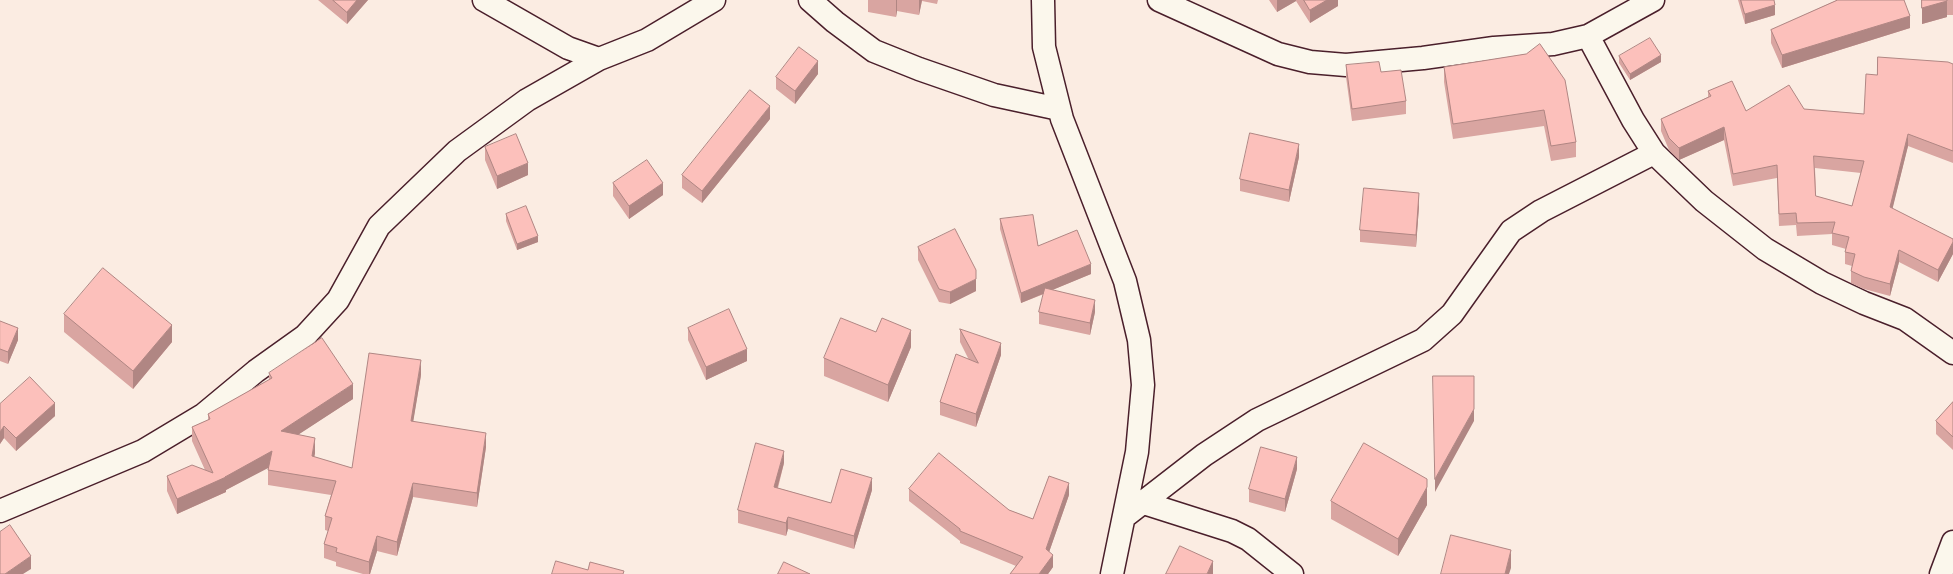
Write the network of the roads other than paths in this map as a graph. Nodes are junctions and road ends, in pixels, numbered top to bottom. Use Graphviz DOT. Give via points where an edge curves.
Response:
graph roads {
  1 [pos="484,0"];
  2 [pos="714,0"];
  3 [pos="810,0"];
  4 [pos="1043,0"];
  5 [pos="1159,0"];
  6 [pos="1653,0"];
  7 [pos="1588,36"];
  8 [pos="599,59"];
  9 [pos="1059,109"];
  10 [pos="1654,153"];
  11 [pos="1953,353"];
  12 [pos="1144,503"];
  13 [pos="0,510"];
  14 [pos="1124,517"];
  15 [pos="1953,542"];
  16 [pos="1112,574"];
  17 [pos="1292,574"];
  18 [pos="1941,574"];
  1 -- 8 [label="street" via="568,48"];
  2 -- 8 [label="street" via="647,40"];
  3 -- 9 [label="street" via="874,51 994,95"];
  4 -- 9 [label="street" via="1044,47"];
  5 -- 7 [label="street" via="1278,54 1310,62 1346,65 1423,58 1494,48 1554,44"];
  6 -- 7 [label="street"];
  7 -- 10 [label="street" via="1633,120"];
  8 -- 13 [label="street" via="527,100 457,151 379,226 338,300 305,336 256,371 203,415 143,450"];
  9 -- 14 [label="street" via="1124,281 1139,340 1142,393 1137,452"];
  10 -- 11 [label="street" via="1704,201 1766,249 1822,283 1905,320"];
  10 -- 12 [label="street" via="1541,211 1511,231 1452,314 1423,340 1257,420 1204,454"];
  12 -- 14 [label="street"];
  12 -- 17 [label="street" via="1232,531 1248,539"];
  14 -- 16 [label="street"];
  15 -- 18 [label="street"];
}
